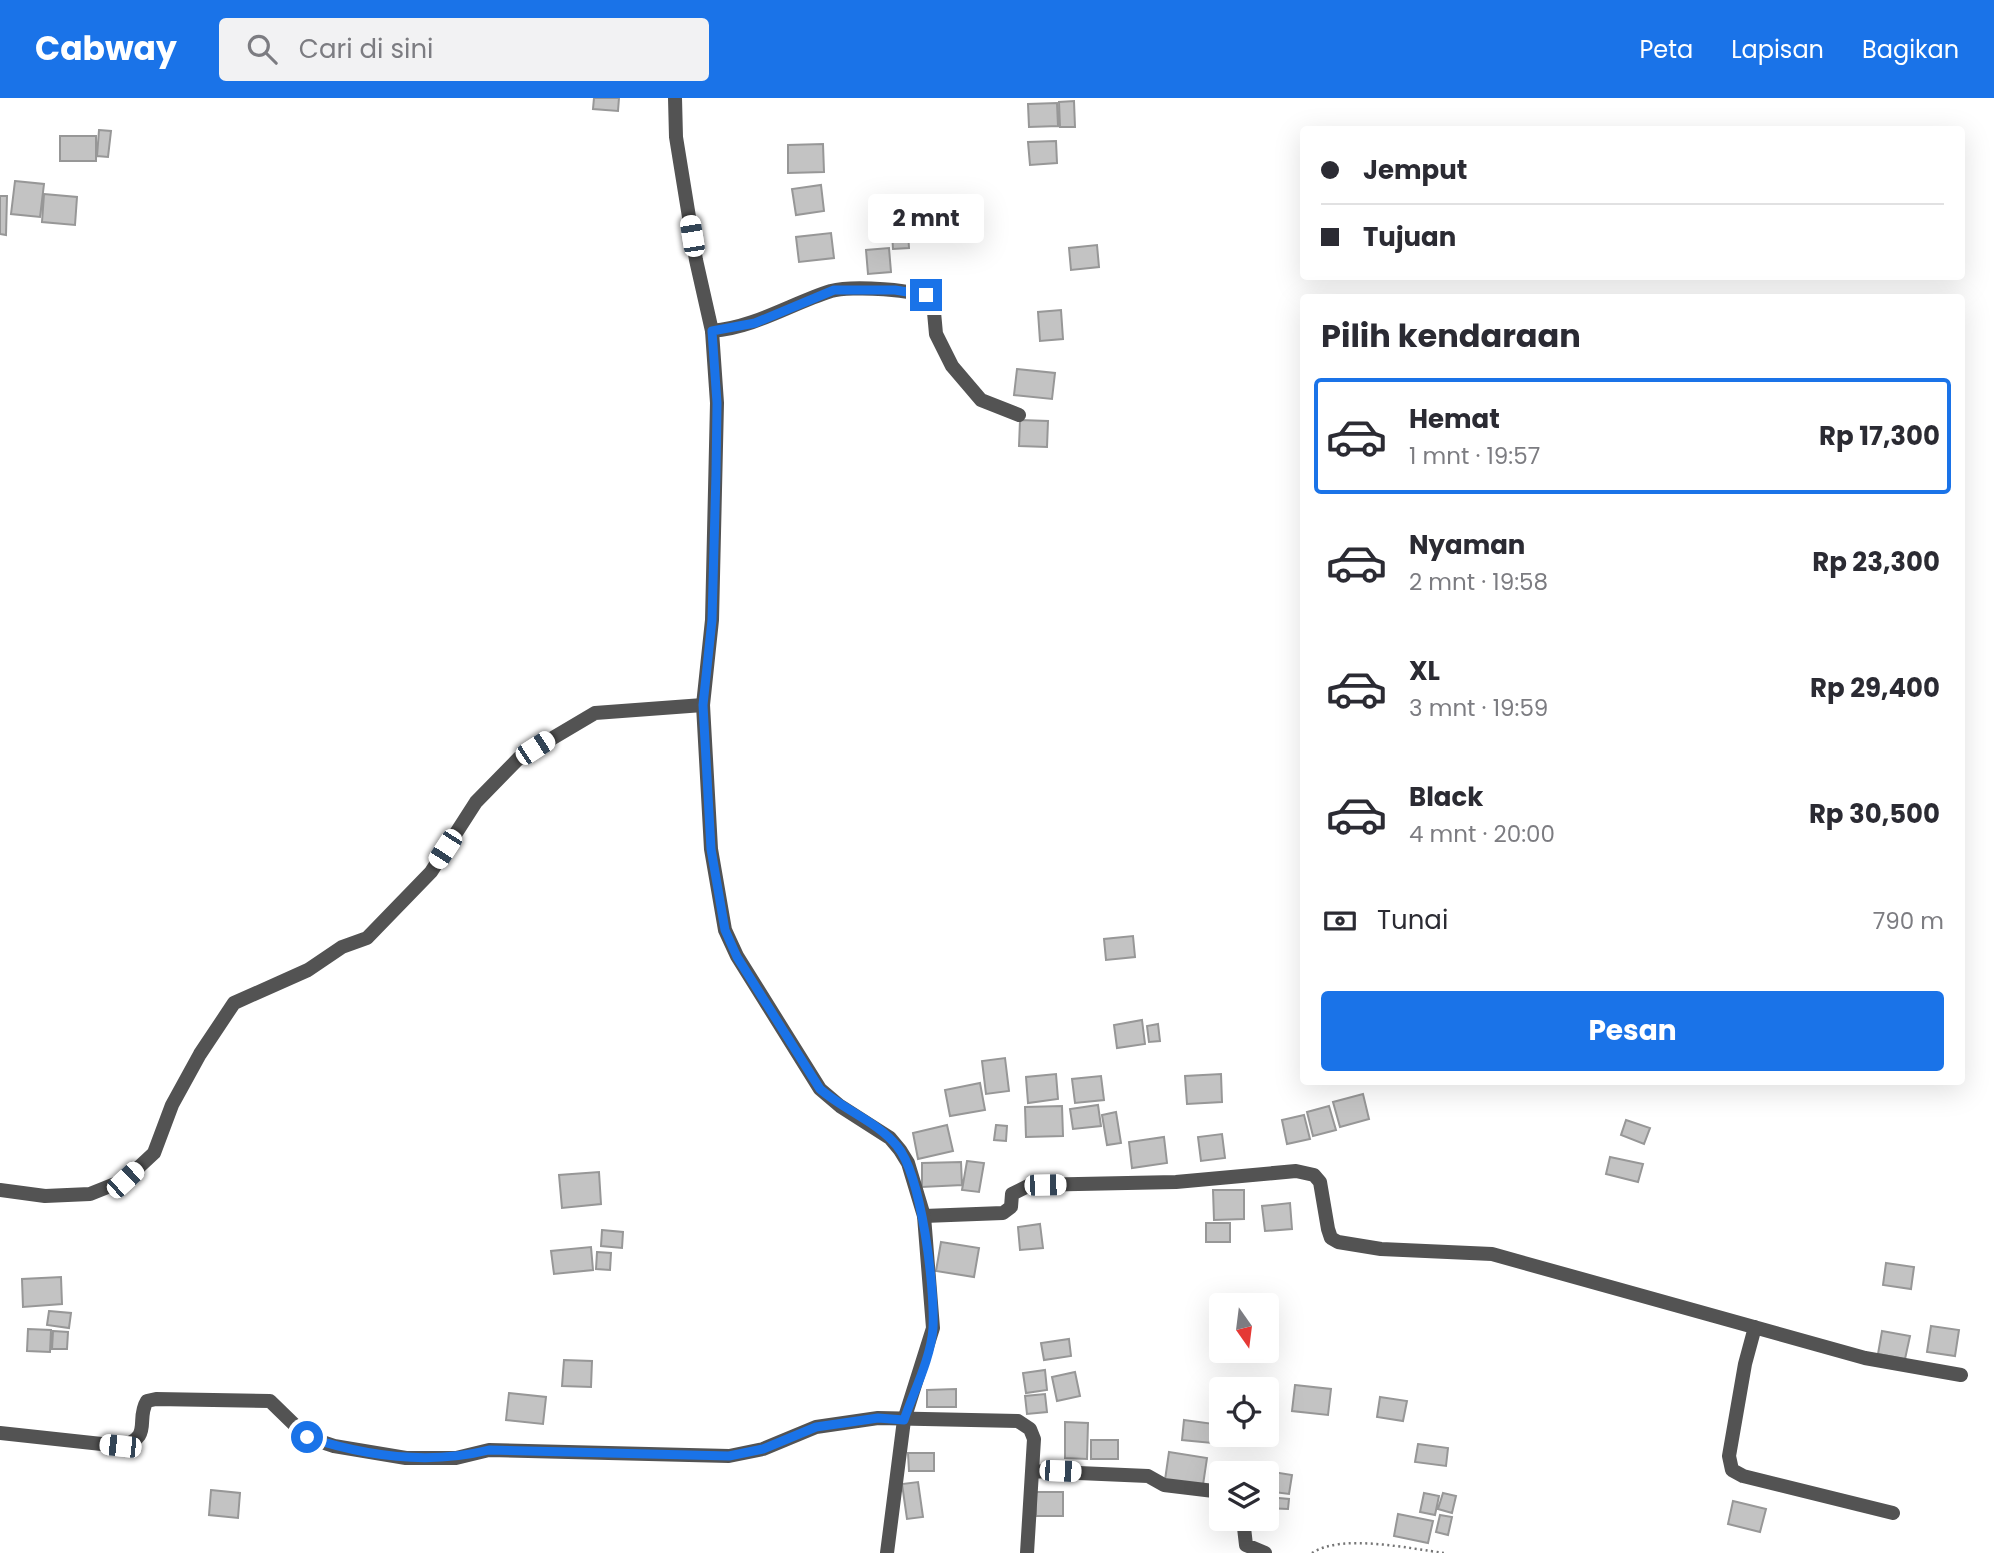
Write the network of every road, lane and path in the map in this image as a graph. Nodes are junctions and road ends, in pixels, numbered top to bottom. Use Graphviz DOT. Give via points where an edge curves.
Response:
graph roads {
  1 [pos="675,98"];
  2 [pos="712,331"];
  3 [pos="1018,415"];
  4 [pos="703,705"];
  5 [pos="0,1190"];
  6 [pos="924,1216"];
  7 [pos="1755,1327"];
  8 [pos="1961,1375"];
  9 [pos="904,1420"];
  10 [pos="0,1433"];
  11 [pos="1032,1471"];
  12 [pos="1209,1490"];
  13 [pos="1893,1513"];
  14 [pos="1244,1531"];
  15 [pos="887,1553"];
  16 [pos="1027,1553"];
  17 [pos="1265,1553"];
  18 [pos="1312,1553"];
  19 [pos="1445,1553"];
  1 -- 2 [label="street" via="676,137"];
  2 -- 3 [label="street" via="755,323 834,290 926,295 933,301 936,334 952,366 981,400"];
  2 -- 4 [label="street" via="716,473 712,620"];
  4 -- 5 [label="street" via="595,713 519,758 476,802 431,872 367,938 234,1003 172,1105 154,1153 125,1180 90,1194 45,1196"];
  4 -- 6 [label="street" via="711,849 725,930 737,957 820,1089 900,1150"];
  6 -- 7 [label="street" via="1003,1213 1011,1207 1012,1194 1030,1185 1176,1182 1296,1171 1314,1175 1320,1182 1328,1229 1338,1242 1381,1249 1492,1254"];
  6 -- 9 [label="street" via="933,1328"];
  7 -- 8 [label="street" via="1865,1358"];
  7 -- 13 [label="street" via="1729,1456 1732,1470"];
  9 -- 10 [label="street" via="878,1418 816,1427 763,1449 729,1456 489,1450 456,1458 406,1458 307,1437 270,1401 246,1400 147,1401 143,1429 132,1443 120,1446"];
  9 -- 11 [label="street" via="1018,1421 1030,1429 1034,1439"];
  9 -- 15 [label="street"];
  11 -- 12 [label="street" via="1148,1476 1164,1485"];
  11 -- 16 [label="street"];
  14 -- 17 [label="street" via="1246,1545"];
  18 -- 19 [label="path" via="1331,1545 1375,1544"];
}
